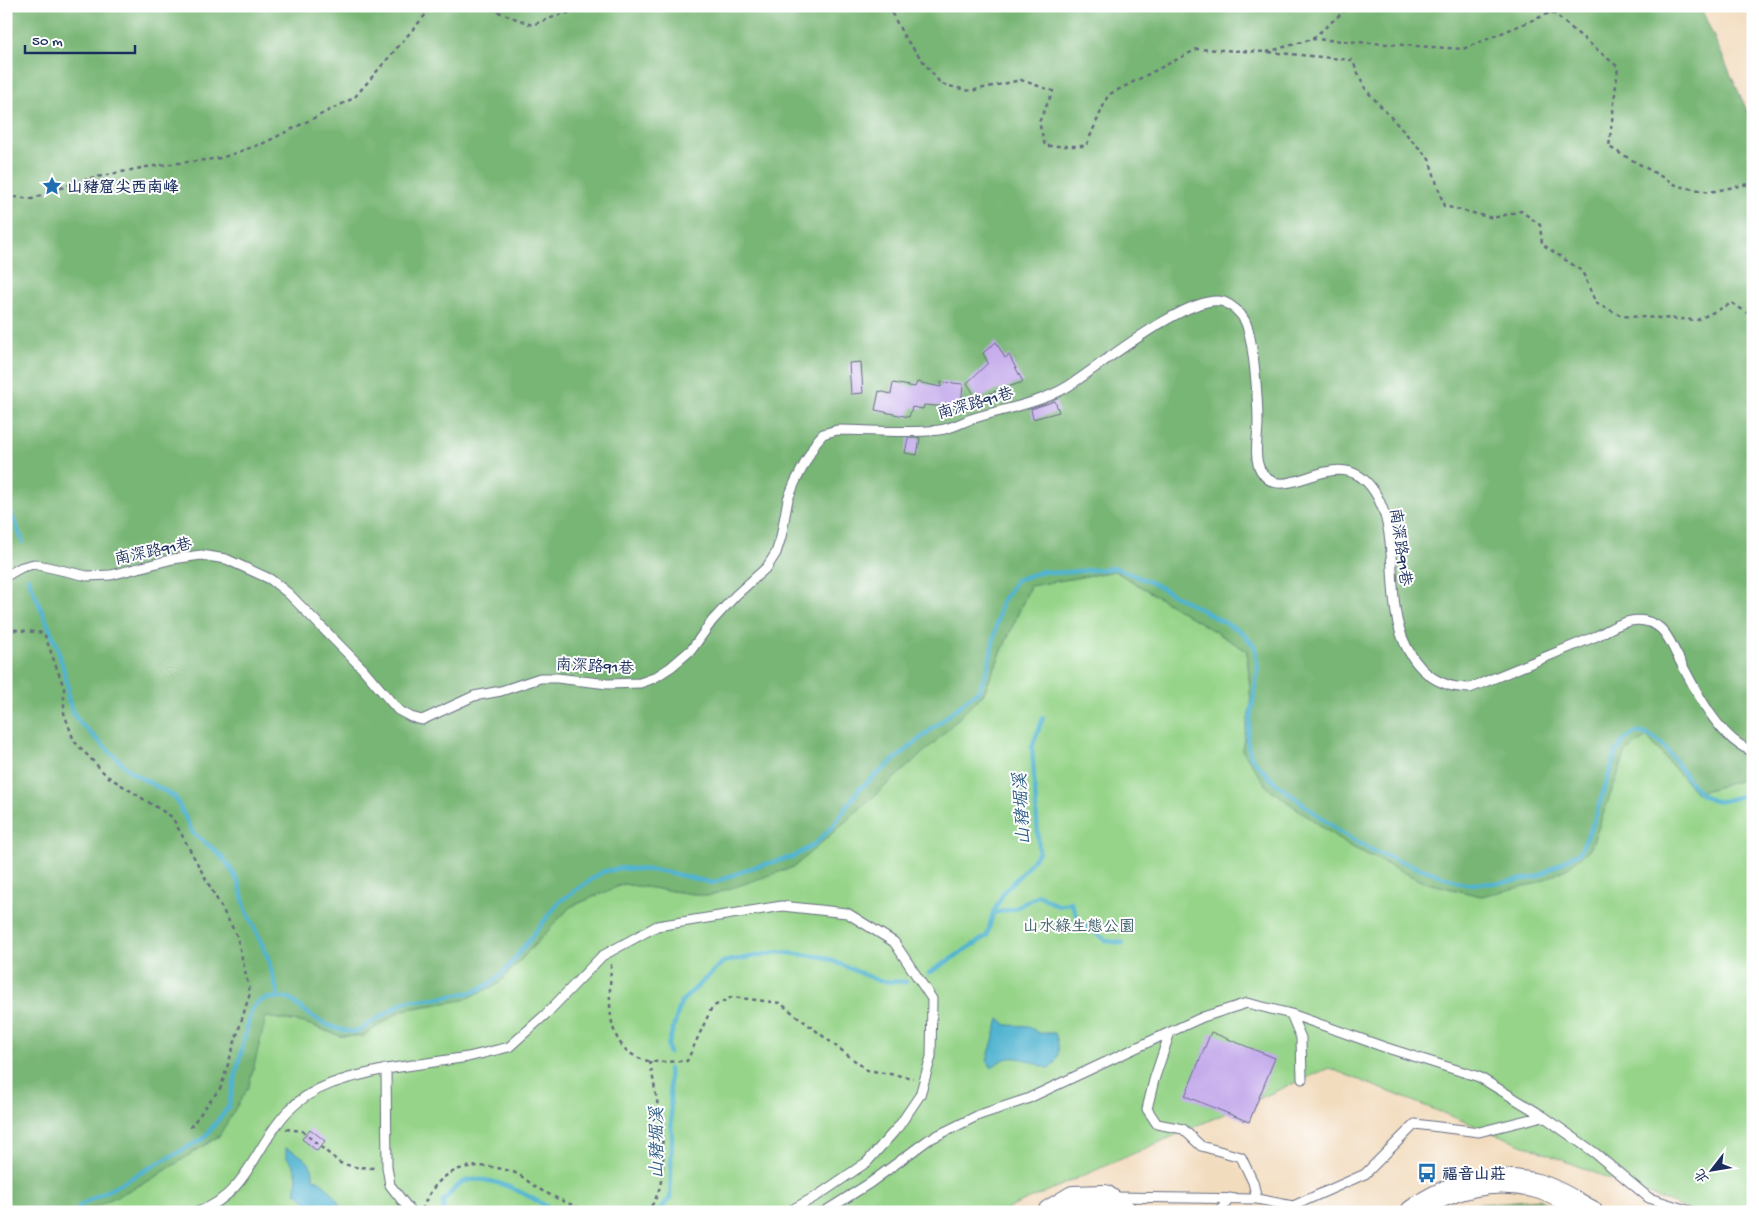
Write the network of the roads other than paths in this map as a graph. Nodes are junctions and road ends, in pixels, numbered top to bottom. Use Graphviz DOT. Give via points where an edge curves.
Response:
graph roads {
  1 [pos="6,576"];
  2 [pos="1753,751"];
  3 [pos="1290,1014"];
  4 [pos="1170,1032"];
  5 [pos="386,1069"];
  6 [pos="1302,1079"];
  7 [pos="1543,1116"];
  8 [pos="1105,1197"];
  9 [pos="1230,1198"];
  10 [pos="1257,1199"];
  11 [pos="198,1212"];
  12 [pos="411,1212"];
  13 [pos="788,1212"];
  14 [pos="824,1212"];
  15 [pos="1050,1212"];
  16 [pos="1125,1212"];
  17 [pos="1219,1212"];
  18 [pos="1413,1212"];
  19 [pos="1590,1212"];
  20 [pos="1693,1212"];
  1 -- 2 [label="lane, 南深路91巷" via="34,564 87,576 111,575 202,555 226,559 270,579 288,593 363,669 398,710 422,720 474,696 540,678 608,684 640,683 671,667 692,649 712,621 767,567 782,537 788,499 795,482 816,442 824,434 837,430 940,430 1046,397 1075,382 1176,315 1209,301 1223,301 1236,309 1245,321 1250,337 1260,469 1267,478 1279,484 1293,483 1336,468 1364,479 1384,510 1399,630 1412,658 1428,674 1442,684 1470,688 1629,620 1643,620 1659,627 1698,694 1728,736 1741,748"];
  3 -- 4 [label="lane" via="1247,1003"];
  3 -- 6 [label="lane" via="1301,1038"];
  3 -- 7 [label="lane" via="1479,1077"];
  4 -- 10 [label="lane" via="1147,1109 1157,1124 1183,1129 1201,1146 1241,1157 1254,1182"];
  4 -- 14 [label="lane" via="1027,1099 979,1115 928,1140"];
  5 -- 11 [label="lane" via="320,1088 288,1111 228,1194 213,1206"];
  5 -- 12 [label="lane" via="390,1185"];
  5 -- 13 [label="lane" via="468,1057 509,1047 602,956 657,926 782,906 847,913 894,942 932,999 932,1057 920,1095 899,1126 867,1162"];
  7 -- 10 [label="lane" via="1479,1132 1415,1124 1365,1174 1293,1206"];
  7 -- 20 [label="lane" via="1595,1153 1649,1198"];
  8 -- 9 [label="lane"];
  8 -- 15 [label="main road" via="1073,1198"];
  8 -- 16 [label="main road"];
  9 -- 10 [label="lane"];
  9 -- 17 [label="lane"];
  18 -- 19 [label="main road" via="1436,1196 1457,1187 1476,1182 1500,1182 1538,1187"];
}
